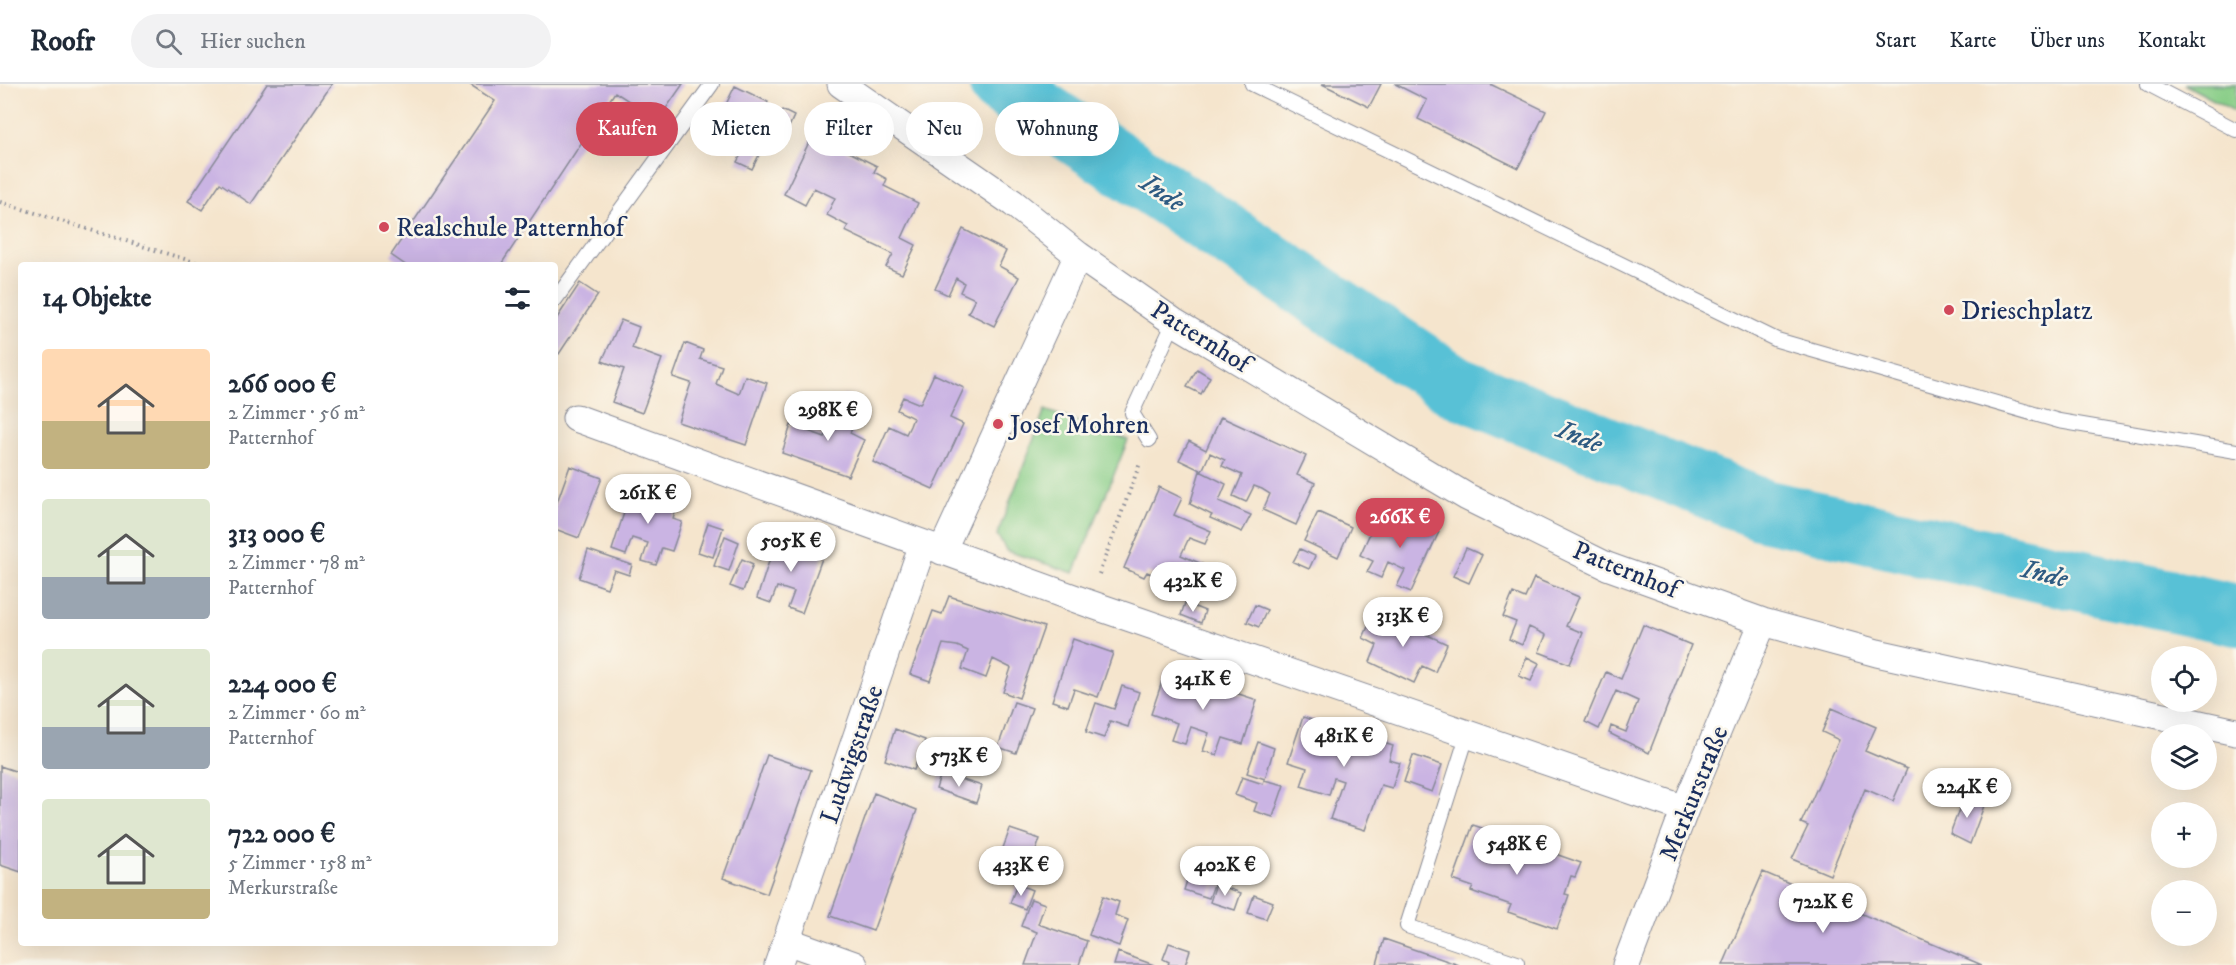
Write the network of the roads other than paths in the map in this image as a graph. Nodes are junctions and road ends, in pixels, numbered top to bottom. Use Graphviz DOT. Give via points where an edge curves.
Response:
graph roads {
  1 [pos="712,84"];
  2 [pos="841,84"];
  3 [pos="1252,84"];
  4 [pos="2148,84"];
  5 [pos="2236,130"];
  6 [pos="1078,255"];
  7 [pos="558,296"];
  8 [pos="1174,321"];
  9 [pos="576,418"];
  10 [pos="1149,440"];
  11 [pos="2236,451"];
  12 [pos="933,547"];
  13 [pos="1763,622"];
  14 [pos="2236,732"];
  15 [pos="1467,736"];
  16 [pos="1685,809"];
  17 [pos="782,953"];
  18 [pos="1517,963"];
  19 [pos="854,965"];
  20 [pos="1626,965"];
  1 -- 7 [label="lane"];
  2 -- 6 [label="street, Patternhof" via="1013,203"];
  3 -- 11 [label="lane" via="1777,340 2059,421"];
  4 -- 5 [label="lane"];
  6 -- 8 [label="street, Patternhof"];
  6 -- 12 [label="street"];
  8 -- 10 [label="lane" via="1132,413"];
  8 -- 13 [label="street, Patternhof" via="1467,497 1607,566"];
  9 -- 12 [label="street"];
  12 -- 15 [label="street"];
  12 -- 17 [label="street, Ludwigstraße"];
  13 -- 14 [label="street, Patternhof" via="1877,653"];
  13 -- 16 [label="street, Merkurstraße"];
  15 -- 16 [label="street"];
  15 -- 18 [label="lane" via="1407,927"];
  16 -- 20 [label="street, Merkurstraße"];
  17 -- 19 [label="street"];
}
